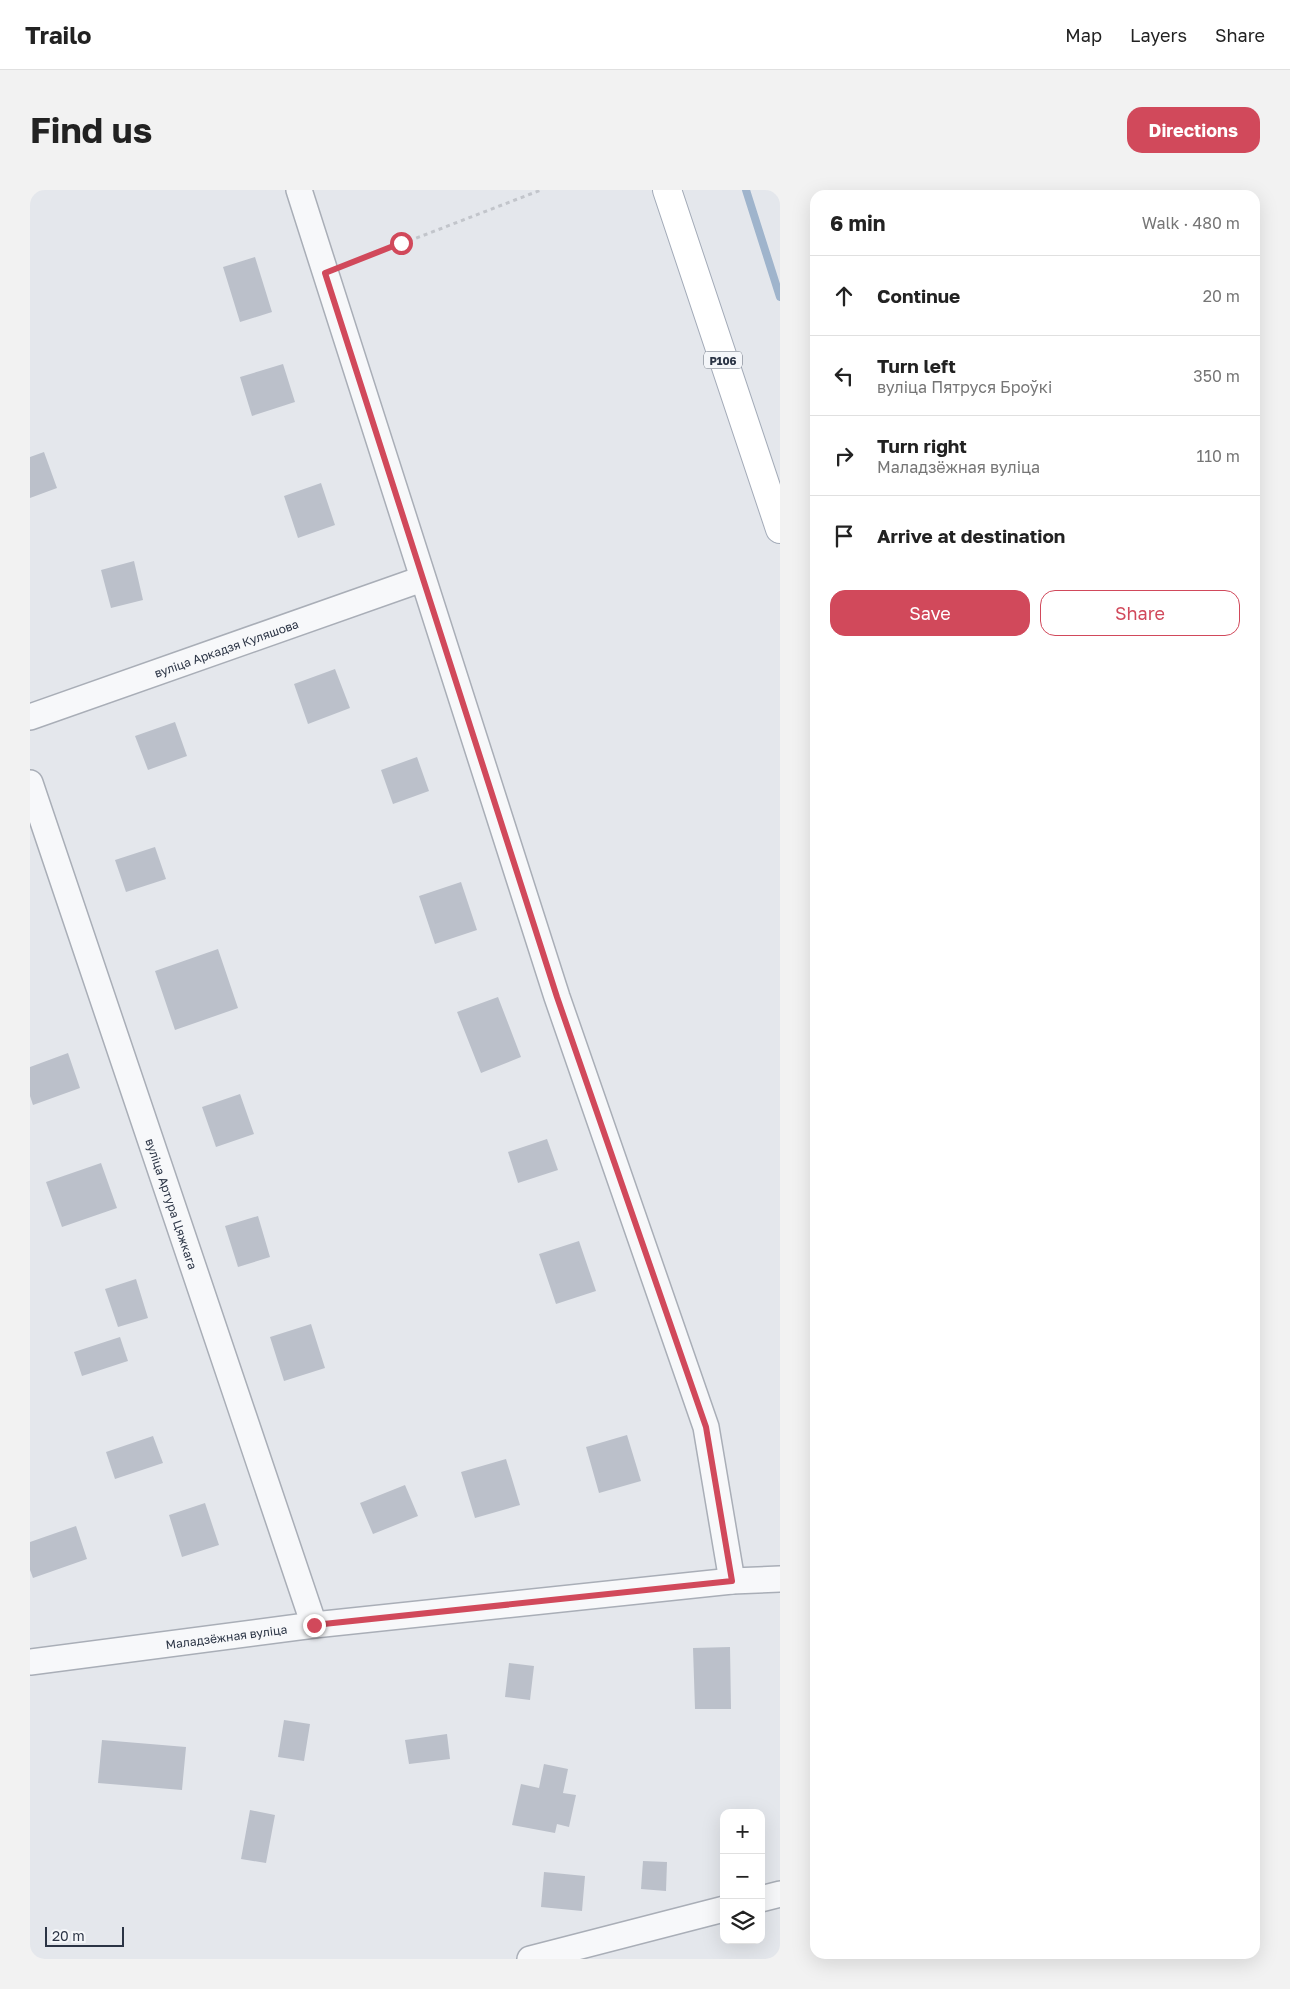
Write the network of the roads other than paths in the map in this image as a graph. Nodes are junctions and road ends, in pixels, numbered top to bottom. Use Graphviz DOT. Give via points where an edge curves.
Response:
graph roads {
  1 [pos="299,190"];
  2 [pos="667,190"];
  3 [pos="780,529"];
  4 [pos="422,579"];
  5 [pos="30,717"];
  6 [pos="30,783"];
  7 [pos="780,1579"];
  8 [pos="732,1581"];
  9 [pos="314,1625"];
  10 [pos="30,1662"];
  11 [pos="780,1894"];
  12 [pos="765,1898"];
  13 [pos="720,1910"];
  14 [pos="530,1959"];
  1 -- 4 [label="street"];
  2 -- 3 [label="main road, Р106"];
  4 -- 5 [label="street, вуліца Аркадзя Куляшова"];
  4 -- 8 [label="street" via="557,997 706,1427"];
  6 -- 9 [label="street, вуліца Артура Цяжкага"];
  7 -- 8 [label="street, Маладзёжная вуліца"];
  8 -- 9 [label="street, Маладзёжная вуліца"];
  9 -- 10 [label="street, Маладзёжная вуліца"];
  11 -- 12 [label="street"];
  13 -- 14 [label="street"];
}
